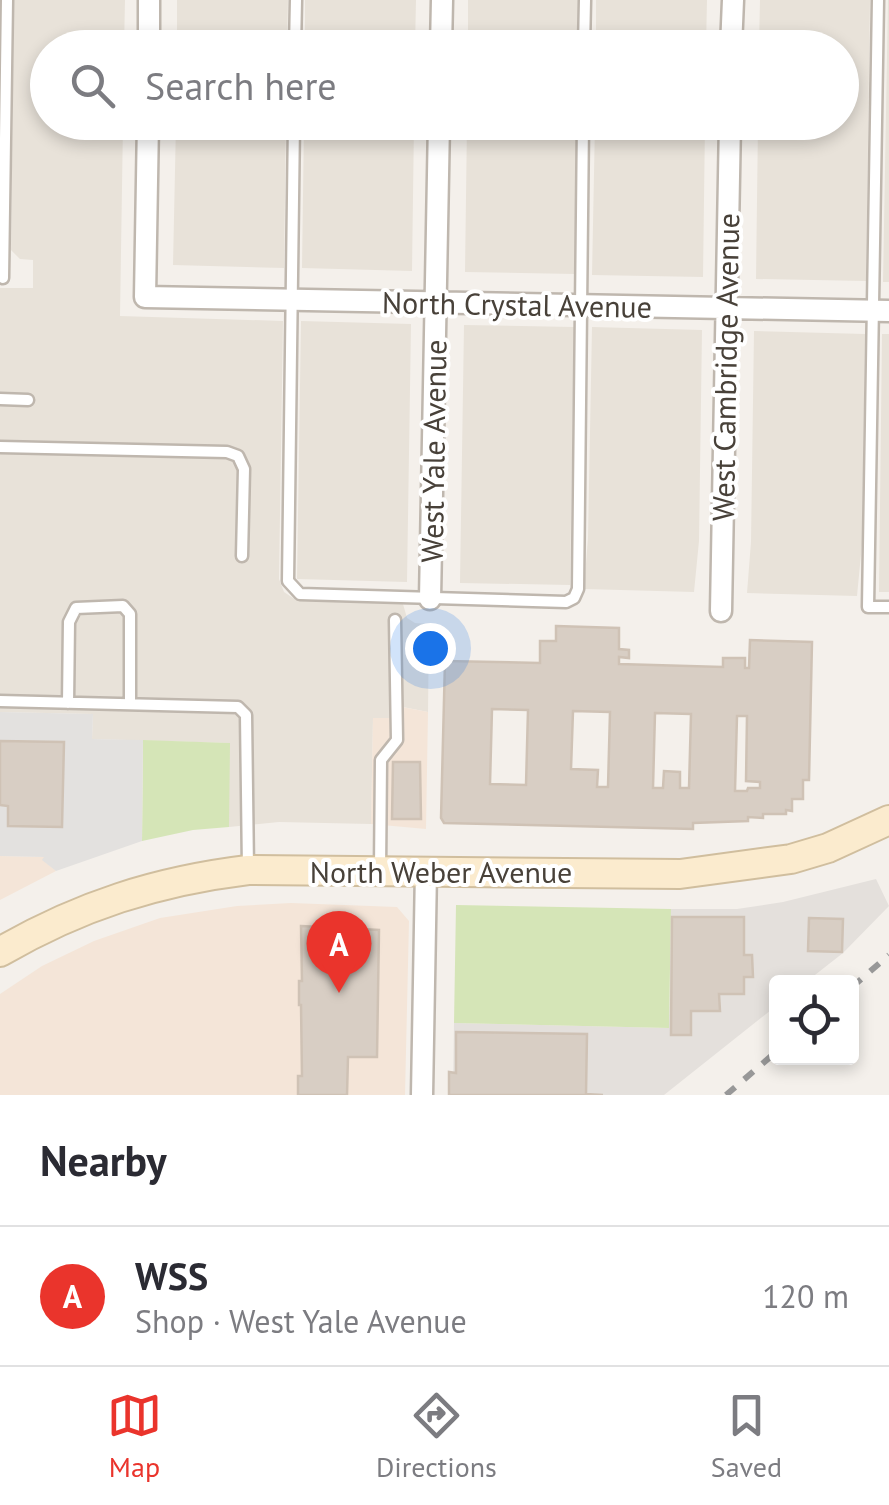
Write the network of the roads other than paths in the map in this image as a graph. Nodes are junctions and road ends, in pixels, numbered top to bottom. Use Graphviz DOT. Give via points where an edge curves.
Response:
graph roads {
  1 [pos="6,0"];
  2 [pos="150,0"];
  3 [pos="296,0"];
  4 [pos="442,0"];
  5 [pos="585,0"];
  6 [pos="732,0"];
  7 [pos="878,0"];
  8 [pos="149,30"];
  9 [pos="295,30"];
  10 [pos="441,30"];
  11 [pos="584,30"];
  12 [pos="732,30"];
  13 [pos="148,140"];
  14 [pos="294,140"];
  15 [pos="440,140"];
  16 [pos="583,140"];
  17 [pos="730,140"];
  18 [pos="3,278"];
  19 [pos="292,299"];
  20 [pos="436,302"];
  21 [pos="580,305"];
  22 [pos="726,308"];
  23 [pos="881,311"];
  24 [pos="0,400"];
  25 [pos="28,400"];
  26 [pos="0,447"];
  27 [pos="242,556"];
  28 [pos="430,599"];
  29 [pos="889,607"];
  30 [pos="722,611"];
  31 [pos="395,620"];
  32 [pos="0,701"];
  33 [pos="68,702"];
  34 [pos="130,704"];
  35 [pos="889,820"];
  36 [pos="248,870"];
  37 [pos="380,870"];
  38 [pos="426,870"];
  39 [pos="0,952"];
  40 [pos="422,1095"];
  1 -- 18 [label="lane"];
  2 -- 8 [label="street"];
  3 -- 9 [label="lane"];
  4 -- 10 [label="street"];
  5 -- 11 [label="lane"];
  6 -- 12 [label="street"];
  7 -- 23 [label="lane"];
  13 -- 19 [label="street, North Crystal Avenue" via="145,297"];
  14 -- 19 [label="lane"];
  15 -- 20 [label="street, West Yale Avenue"];
  16 -- 21 [label="lane"];
  17 -- 22 [label="street, West Cambridge Avenue"];
  19 -- 20 [label="street, North Crystal Avenue"];
  19 -- 28 [label="lane" via="288,582 300,594"];
  20 -- 21 [label="street, North Crystal Avenue"];
  20 -- 28 [label="street, West Yale Avenue"];
  21 -- 22 [label="street, North Crystal Avenue"];
  21 -- 28 [label="lane" via="574,598"];
  22 -- 23 [label="street, North Crystal Avenue"];
  22 -- 30 [label="street, West Cambridge Avenue"];
  23 -- 29 [label="lane" via="868,607"];
  24 -- 25 [label="lane"];
  26 -- 27 [label="lane" via="238,456 244,469"];
  31 -- 37 [label="lane" via="397,740 382,760"];
  32 -- 33 [label="lane"];
  33 -- 34 [label="lane"];
  33 -- 34 [label="lane" via="69,622 76,608 123,606 130,614"];
  34 -- 36 [label="lane" via="238,707 246,715"];
  35 -- 38 [label="main road, North Weber Avenue" via="828,848 747,867 680,874"];
  36 -- 37 [label="main road, North Weber Avenue"];
  36 -- 39 [label="main road, North Weber Avenue" via="130,892 66,916"];
  37 -- 38 [label="main road, North Weber Avenue"];
  38 -- 40 [label="street"];
}
